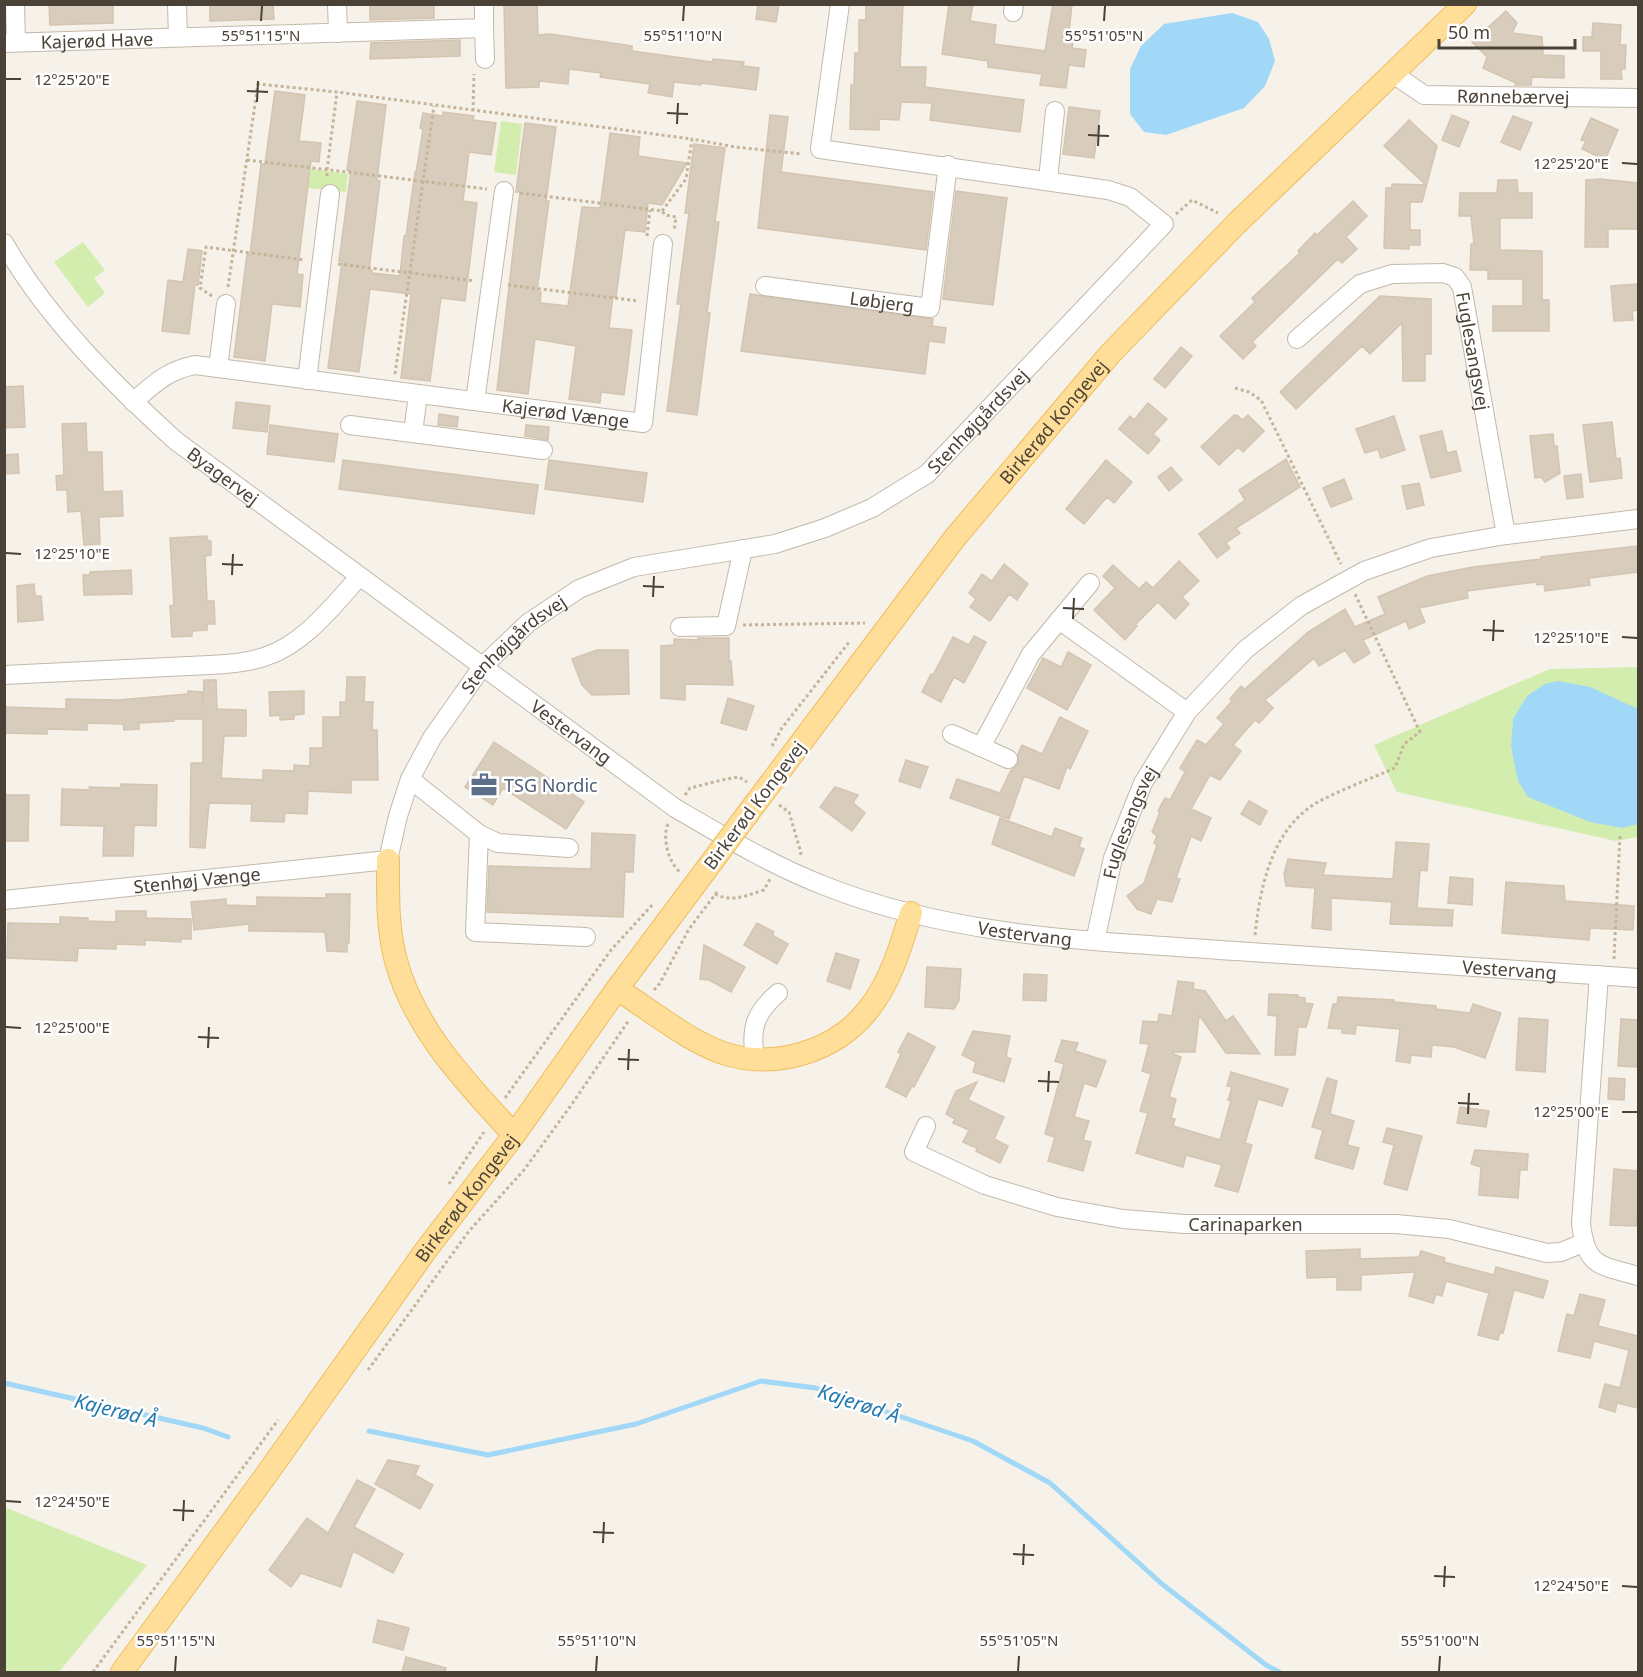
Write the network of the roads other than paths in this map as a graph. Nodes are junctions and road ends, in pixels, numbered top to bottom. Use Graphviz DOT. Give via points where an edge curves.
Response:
graph roads {
  1 [pos="15,4"];
  2 [pos="177,4"];
  3 [pos="338,4"];
  4 [pos="484,4"];
  5 [pos="840,4"];
  6 [pos="1465,4"];
  7 [pos="484,28"];
  8 [pos="338,33"];
  9 [pos="178,38"];
  10 [pos="10,42"];
  11 [pos="485,58"];
  12 [pos="1392,74"];
  13 [pos="1638,98"];
  14 [pos="1055,111"];
  15 [pos="948,165"];
  16 [pos="1048,180"];
  17 [pos="504,191"];
  18 [pos="330,194"];
  19 [pos="4,243"];
  20 [pos="663,244"];
  21 [pos="765,286"];
  22 [pos="226,304"];
  23 [pos="1297,339"];
  24 [pos="218,368"];
  25 [pos="307,380"];
  26 [pos="418,394"];
  27 [pos="475,401"];
  28 [pos="133,402"];
  29 [pos="350,425"];
  30 [pos="413,433"];
  31 [pos="543,450"];
  32 [pos="1638,519"];
  33 [pos="1506,535"];
  34 [pos="743,549"];
  35 [pos="359,577"];
  36 [pos="1090,582"];
  37 [pos="1059,620"];
  38 [pos="680,627"];
  39 [pos="482,667"];
  40 [pos="4,675"];
  41 [pos="1187,712"];
  42 [pos="951,734"];
  43 [pos="981,747"];
  44 [pos="1008,759"];
  45 [pos="410,779"];
  46 [pos="479,834"];
  47 [pos="569,848"];
  48 [pos="388,860"];
  49 [pos="4,900"];
  50 [pos="911,913"];
  51 [pos="586,937"];
  52 [pos="1095,941"];
  53 [pos="1606,976"];
  54 [pos="1638,978"];
  55 [pos="616,989"];
  56 [pos="778,993"];
  57 [pos="754,1059"];
  58 [pos="926,1126"];
  59 [pos="514,1135"];
  60 [pos="1583,1243"];
  61 [pos="1638,1276"];
  62 [pos="122,1672"];
  1 -- 10 [label="street, Kajerød Have"];
  2 -- 9 [label="street, Kajerød Have"];
  3 -- 8 [label="street"];
  4 -- 7 [label="street"];
  5 -- 15 [label="street" via="820,149"];
  6 -- 12 [label="main road, Birkerød Kongevej"];
  7 -- 8 [label="street, Kajerød Have"];
  7 -- 11 [label="street"];
  8 -- 9 [label="street, Kajerød Have"];
  9 -- 10 [label="street, Kajerød Have"];
  12 -- 13 [label="street, Rønnebærvej" via="1424,95"];
  12 -- 55 [label="main road, Birkerød Kongevej, bridge" via="1237,223 1110,354 954,539 749,812 712,879"];
  14 -- 16 [label="street"];
  15 -- 16 [label="street"];
  15 -- 21 [label="street, Løbjerg" via="930,308"];
  16 -- 34 [label="street, Stenhøjgårdsvej" via="1108,189 1130,197 1164,224 927,474 872,508 825,528 775,544"];
  17 -- 27 [label="street"];
  18 -- 25 [label="street"];
  19 -- 28 [label="street, Byagervej" via="67,332"];
  20 -- 27 [label="street, Kajerød Vænge" via="643,423"];
  22 -- 24 [label="street"];
  23 -- 33 [label="street, Fuglesangsvej" via="1360,284 1392,273 1443,273 1455,277 1462,287"];
  24 -- 25 [label="street, Kajerød Vænge"];
  24 -- 28 [label="street, Kajerød Vænge" via="178,368 162,376"];
  25 -- 26 [label="street, Kajerød Vænge"];
  26 -- 27 [label="street, Kajerød Vænge"];
  26 -- 30 [label="street"];
  28 -- 35 [label="street, Byagervej" via="176,441"];
  29 -- 30 [label="street"];
  30 -- 31 [label="street"];
  32 -- 33 [label="street, Fuglesangsvej"];
  33 -- 41 [label="street, Fuglesangsvej" via="1431,548 1364,571 1310,601 1245,650"];
  34 -- 38 [label="street" via="726,626"];
  34 -- 39 [label="street, Stenhøjgårdsvej" via="634,567 579,589 528,623"];
  35 -- 39 [label="street, Byagervej"];
  35 -- 40 [label="street" via="316,623 287,646 265,657 227,664"];
  36 -- 37 [label="street"];
  37 -- 41 [label="street"];
  37 -- 43 [label="street" via="1031,654"];
  39 -- 45 [label="street, Stenhøjgårdsvej" via="432,738"];
  39 -- 50 [label="street, Vestervang" via="675,808 825,886"];
  41 -- 52 [label="street, Fuglesangsvej" via="1143,783 1113,858"];
  42 -- 43 [label="street"];
  43 -- 44 [label="street"];
  45 -- 46 [label="street"];
  45 -- 48 [label="street, Stenhøjgårdsvej"];
  46 -- 47 [label="street" via="498,843"];
  46 -- 51 [label="street" via="475,932"];
  48 -- 49 [label="street, Stenhøj Vænge"];
  48 -- 59 [label="main road" via="388,914 396,962 415,1010 449,1062"];
  50 -- 52 [label="street, Vestervang" via="994,931"];
  50 -- 57 [label="main road" via="885,982 868,1010 845,1032 807,1052 786,1058"];
  52 -- 53 [label="street, Vestervang"];
  53 -- 54 [label="street, Vestervang"];
  53 -- 60 [label="street" via="1581,1223"];
  55 -- 57 [label="main road" via="694,1039 723,1053"];
  55 -- 59 [label="main road, Birkerød Kongevej"];
  56 -- 57 [label="street" via="764,1005 755,1022"];
  58 -- 60 [label="street, Carinaparken" via="914,1152 985,1185 1057,1207 1185,1224 1396,1224 1449,1229 1547,1253"];
  59 -- 62 [label="main road, Birkerød Kongevej" via="426,1250"];
  60 -- 61 [label="street" via="1589,1256 1604,1266"];
}
